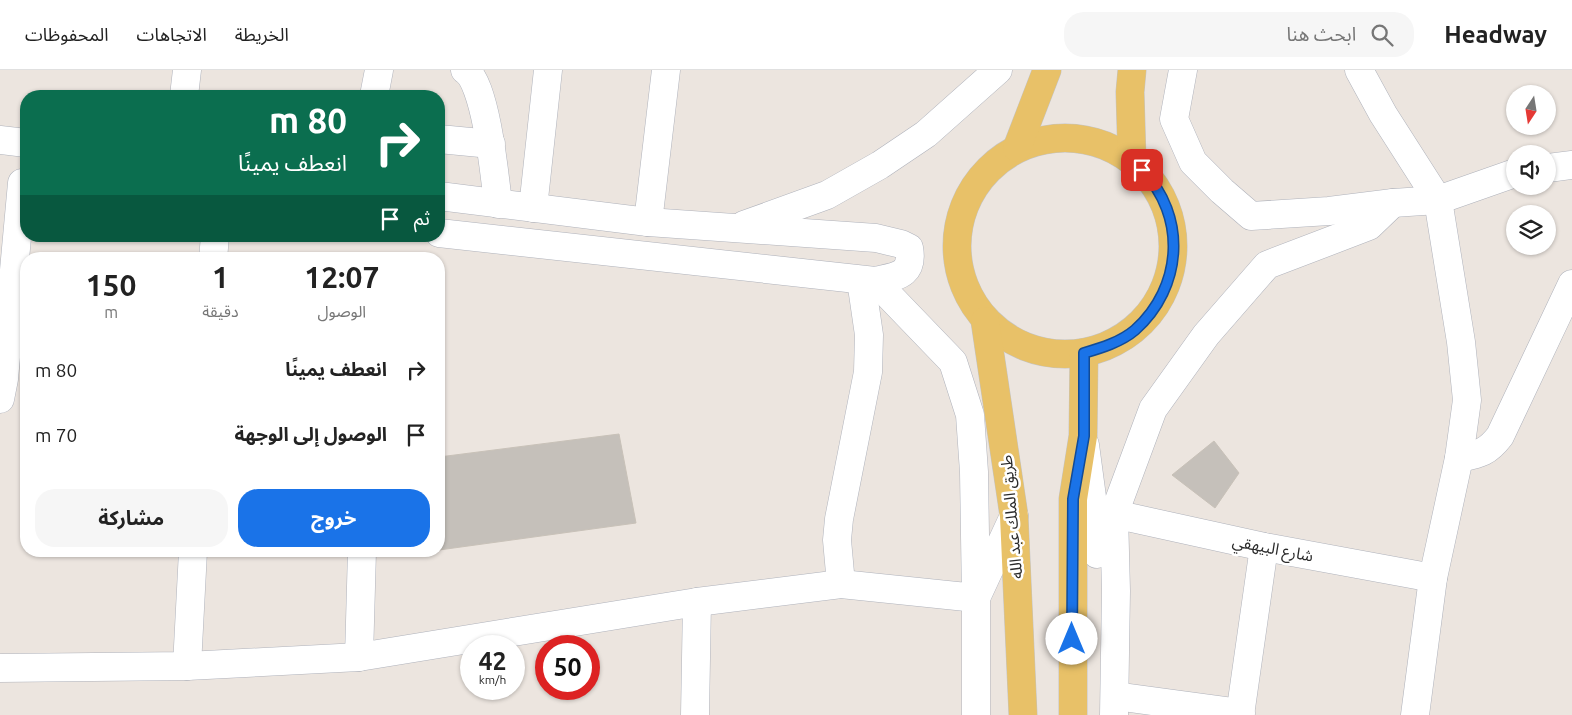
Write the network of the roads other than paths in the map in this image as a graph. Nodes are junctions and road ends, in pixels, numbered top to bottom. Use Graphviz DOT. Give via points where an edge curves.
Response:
graph roads {
  1 [pos="188,70"];
  2 [pos="379,70"];
  3 [pos="465,70"];
  4 [pos="548,70"];
  5 [pos="666,70"];
  6 [pos="1047,70"];
  7 [pos="1132,70"];
  8 [pos="1183,70"];
  9 [pos="1359,70"];
  10 [pos="989,75"];
  11 [pos="185,90"];
  12 [pos="375,90"];
  13 [pos="0,140"];
  14 [pos="445,140"];
  15 [pos="20,142"];
  16 [pos="490,144"];
  17 [pos="1017,148"];
  18 [pos="1132,160"];
  19 [pos="1572,165"];
  20 [pos="1556,167"];
  21 [pos="1506,176"];
  22 [pos="16,182"];
  23 [pos="445,197"];
  24 [pos="1438,200"];
  25 [pos="1393,203"];
  26 [pos="498,204"];
  27 [pos="533,208"];
  28 [pos="648,222"];
  29 [pos="736,228"];
  30 [pos="445,235"];
  31 [pos="868,280"];
  32 [pos="1572,284"];
  33 [pos="985,321"];
  34 [pos="1084,353"];
  35 [pos="1,386"];
  36 [pos="1084,436"];
  37 [pos="1459,458"];
  38 [pos="1114,514"];
  39 [pos="1014,516"];
  40 [pos="1264,547"];
  41 [pos="193,557"];
  42 [pos="362,557"];
  43 [pos="1433,578"];
  44 [pos="841,584"];
  45 [pos="976,598"];
  46 [pos="697,602"];
  47 [pos="359,657"];
  48 [pos="187,666"];
  49 [pos="0,668"];
  50 [pos="1110,709"];
  51 [pos="1240,714"];
  52 [pos="695,715"];
  53 [pos="976,715"];
  54 [pos="1022,715"];
  55 [pos="1072,715"];
  56 [pos="1415,715"];
  1 -- 11 [label="street"];
  2 -- 12 [label="street"];
  3 -- 16 [label="street" via="478,88"];
  4 -- 27 [label="street"];
  5 -- 28 [label="street"];
  6 -- 17 [label="main road"];
  7 -- 18 [label="main road"];
  8 -- 25 [label="street" via="1174,119 1193,162 1251,216"];
  9 -- 24 [label="street"];
  10 -- 29 [label="street" via="926,134 880,165 826,195"];
  13 -- 15 [label="street"];
  14 -- 16 [label="street"];
  16 -- 26 [label="street"];
  17 -- 18 [label="main road" via="1046,139 1076,138 1106,146"];
  17 -- 33 [label="main road" via="989,168 968,195 957,227 956,260 966,293"];
  18 -- 34 [label="main road" via="1152,180 1166,204 1173,231 1173,259 1166,286 1153,310 1134,331 1110,345"];
  19 -- 20 [label="street"];
  21 -- 24 [label="street"];
  22 -- 35 [label="street"];
  23 -- 26 [label="street"];
  24 -- 25 [label="street"];
  24 -- 37 [label="street" via="1467,400"];
  25 -- 38 [label="street" via="1369,226 1267,265 1206,335 1153,409"];
  26 -- 27 [label="street"];
  27 -- 28 [label="street"];
  28 -- 29 [label="street"];
  29 -- 31 [label="street" via="876,238 909,248 908,268 900,276"];
  30 -- 31 [label="street"];
  31 -- 44 [label="street" via="868,372 839,519 837,540"];
  31 -- 45 [label="street" via="953,362 970,415"];
  32 -- 37 [label="street" via="1500,436 1492,447 1480,454"];
  33 -- 34 [label="main road" via="1006,338 1030,349 1057,354"];
  33 -- 39 [label="main road, طريق الملك عبد الله"];
  34 -- 36 [label="main road"];
  36 -- 50 [label="street" via="1096,526"];
  36 -- 55 [label="main road" via="1073,499"];
  37 -- 43 [label="street"];
  38 -- 40 [label="street, شارع البيهقي"];
  38 -- 50 [label="street" via="1116,590"];
  39 -- 45 [label="street"];
  39 -- 54 [label="main road, طريق الملك عبد الله"];
  40 -- 43 [label="street, شارع البيهقي"];
  40 -- 51 [label="street"];
  41 -- 48 [label="street"];
  42 -- 47 [label="street"];
  43 -- 56 [label="street"];
  44 -- 45 [label="street"];
  44 -- 46 [label="street"];
  45 -- 53 [label="street"];
  46 -- 47 [label="street"];
  46 -- 52 [label="street"];
  47 -- 48 [label="street"];
  48 -- 49 [label="street"];
  50 -- 51 [label="street"];
}
